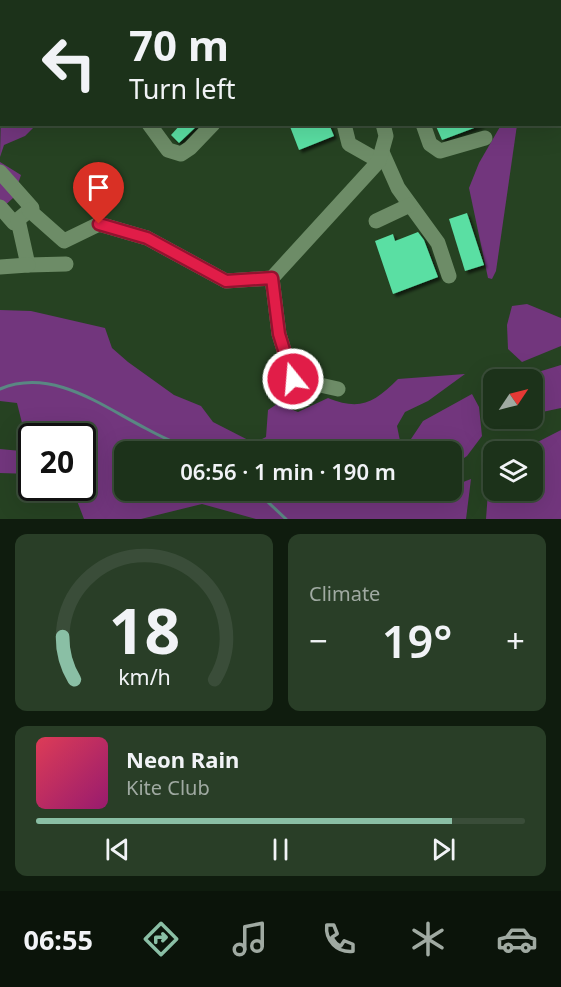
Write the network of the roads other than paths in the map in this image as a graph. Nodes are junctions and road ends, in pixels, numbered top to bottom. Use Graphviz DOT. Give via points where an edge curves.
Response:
graph roads {
  1 [pos="150,126"];
  2 [pos="211,126"];
  3 [pos="344,126"];
  4 [pos="384,126"];
  5 [pos="424,126"];
  6 [pos="485,138"];
  7 [pos="381,157"];
  8 [pos="0,171"];
  9 [pos="410,205"];
  10 [pos="0,207"];
  11 [pos="23,215"];
  12 [pos="376,221"];
  13 [pos="66,264"];
  14 [pos="28,265"];
  15 [pos="0,267"];
  16 [pos="449,276"];
  17 [pos="272,278"];
  18 [pos="338,389"];
  1 -- 2 [label="street" via="168,150 181,154"];
  3 -- 7 [label="street" via="349,144"];
  4 -- 7 [label="street" via="386,136"];
  5 -- 6 [label="street" via="430,144 441,151"];
  7 -- 9 [label="street"];
  7 -- 17 [label="street"];
  8 -- 11 [label="street" via="32,208"];
  9 -- 12 [label="street"];
  9 -- 16 [label="street" via="438,243"];
  10 -- 11 [label="street" via="14,223"];
  11 -- 14 [label="street"];
  11 -- 17 [label="street" via="64,242 99,224 147,238 226,281"];
  13 -- 14 [label="street"];
  14 -- 15 [label="street"];
  17 -- 18 [label="street" via="279,334 293,379"];
}
